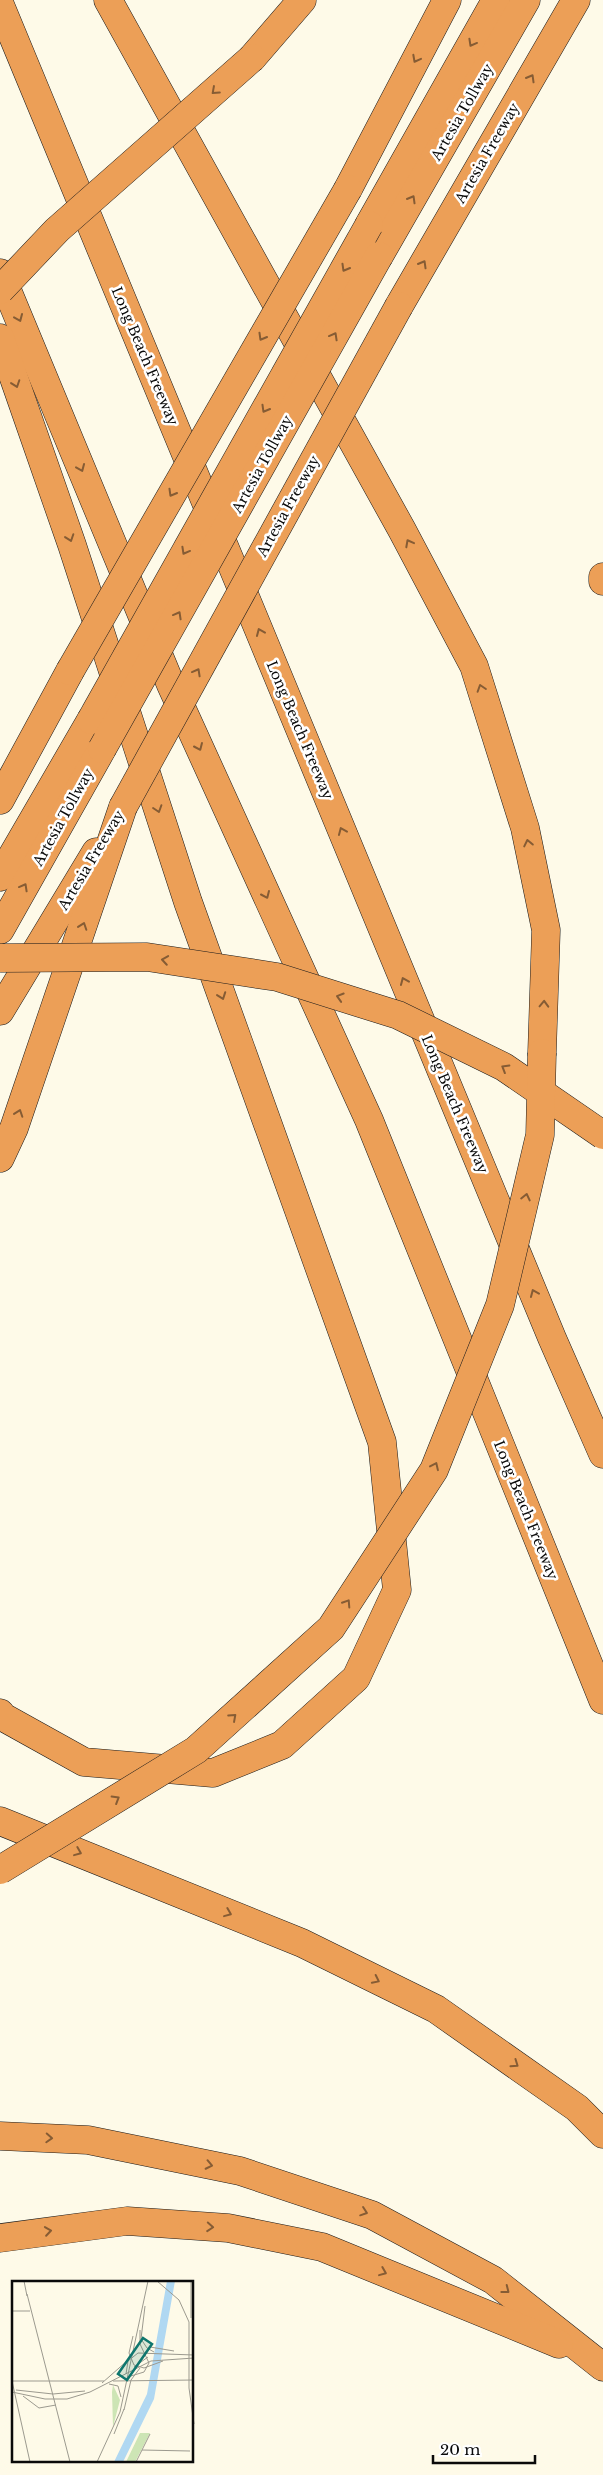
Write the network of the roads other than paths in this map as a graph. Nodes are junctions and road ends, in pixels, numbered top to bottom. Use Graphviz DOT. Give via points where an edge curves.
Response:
graph roads {
  1 [pos="108,0"];
  2 [pos="302,0"];
  3 [pos="447,0"];
  4 [pos="496,0"];
  5 [pos="526,0"];
  6 [pos="576,0"];
  7 [pos="0,5"];
  8 [pos="57,230"];
  9 [pos="0,272"];
  10 [pos="0,290"];
  11 [pos="0,338"];
  12 [pos="603,577"];
  13 [pos="603,581"];
  14 [pos="0,800"];
  15 [pos="123,807"];
  16 [pos="0,877"];
  17 [pos="0,930"];
  18 [pos="0,958"];
  19 [pos="0,1011"];
  20 [pos="603,1135"];
  21 [pos="0,1158"];
  22 [pos="603,1454"];
  23 [pos="603,1700"];
  24 [pos="0,1713"];
  25 [pos="0,1821"];
  26 [pos="0,1870"];
  27 [pos="603,2134"];
  28 [pos="0,2136"];
  29 [pos="0,2238"];
  30 [pos="597,2362"];
  26 -- 1 [label="highway, one-way, bridge" via="196,1750 331,1628 434,1470 500,1305 540,1135 546,930 525,828 474,666"];
  2 -- 8 [label="highway, one-way, bridge" via="252,58"];
  3 -- 14 [label="highway, one-way, bridge" via="348,189 70,671"];
  4 -- 16 [label="highway, Artesia Tollway, one-way, bridge"];
  17 -- 5 [label="highway, Artesia Tollway, one-way, bridge"];
  15 -- 6 [label="highway, Artesia Freeway, one-way, bridge" via="398,306"];
  22 -- 7 [label="highway, Long Beach Freeway, one-way" via="552,1338"];
  8 -- 9 [label="highway, bridge"];
  8 -- 10 [label="highway, bridge"];
  9 -- 23 [label="highway, Long Beach Freeway, one-way" via="171,684 369,1120"];
  11 -- 24 [label="highway, one-way" via="72,544 188,902 382,1442 397,1590 356,1678 282,1745 213,1773 84,1762"];
  12 -- 13 [label="highway"];
  15 -- 19 [label="highway, Artesia Freeway"];
  21 -- 15 [label="highway, one-way" via="14,1128"];
  20 -- 18 [label="highway, one-way, bridge" via="504,1067 406,1019 277,977 147,957"];
  25 -- 27 [label="highway, one-way" via="302,1943 436,2009 577,2108"];
  28 -- 30 [label="highway, one-way" via="88,2140 240,2172 372,2215 493,2280"];
  29 -- 30 [label="highway, one-way" via="127,2221 228,2228 322,2247"];
}
